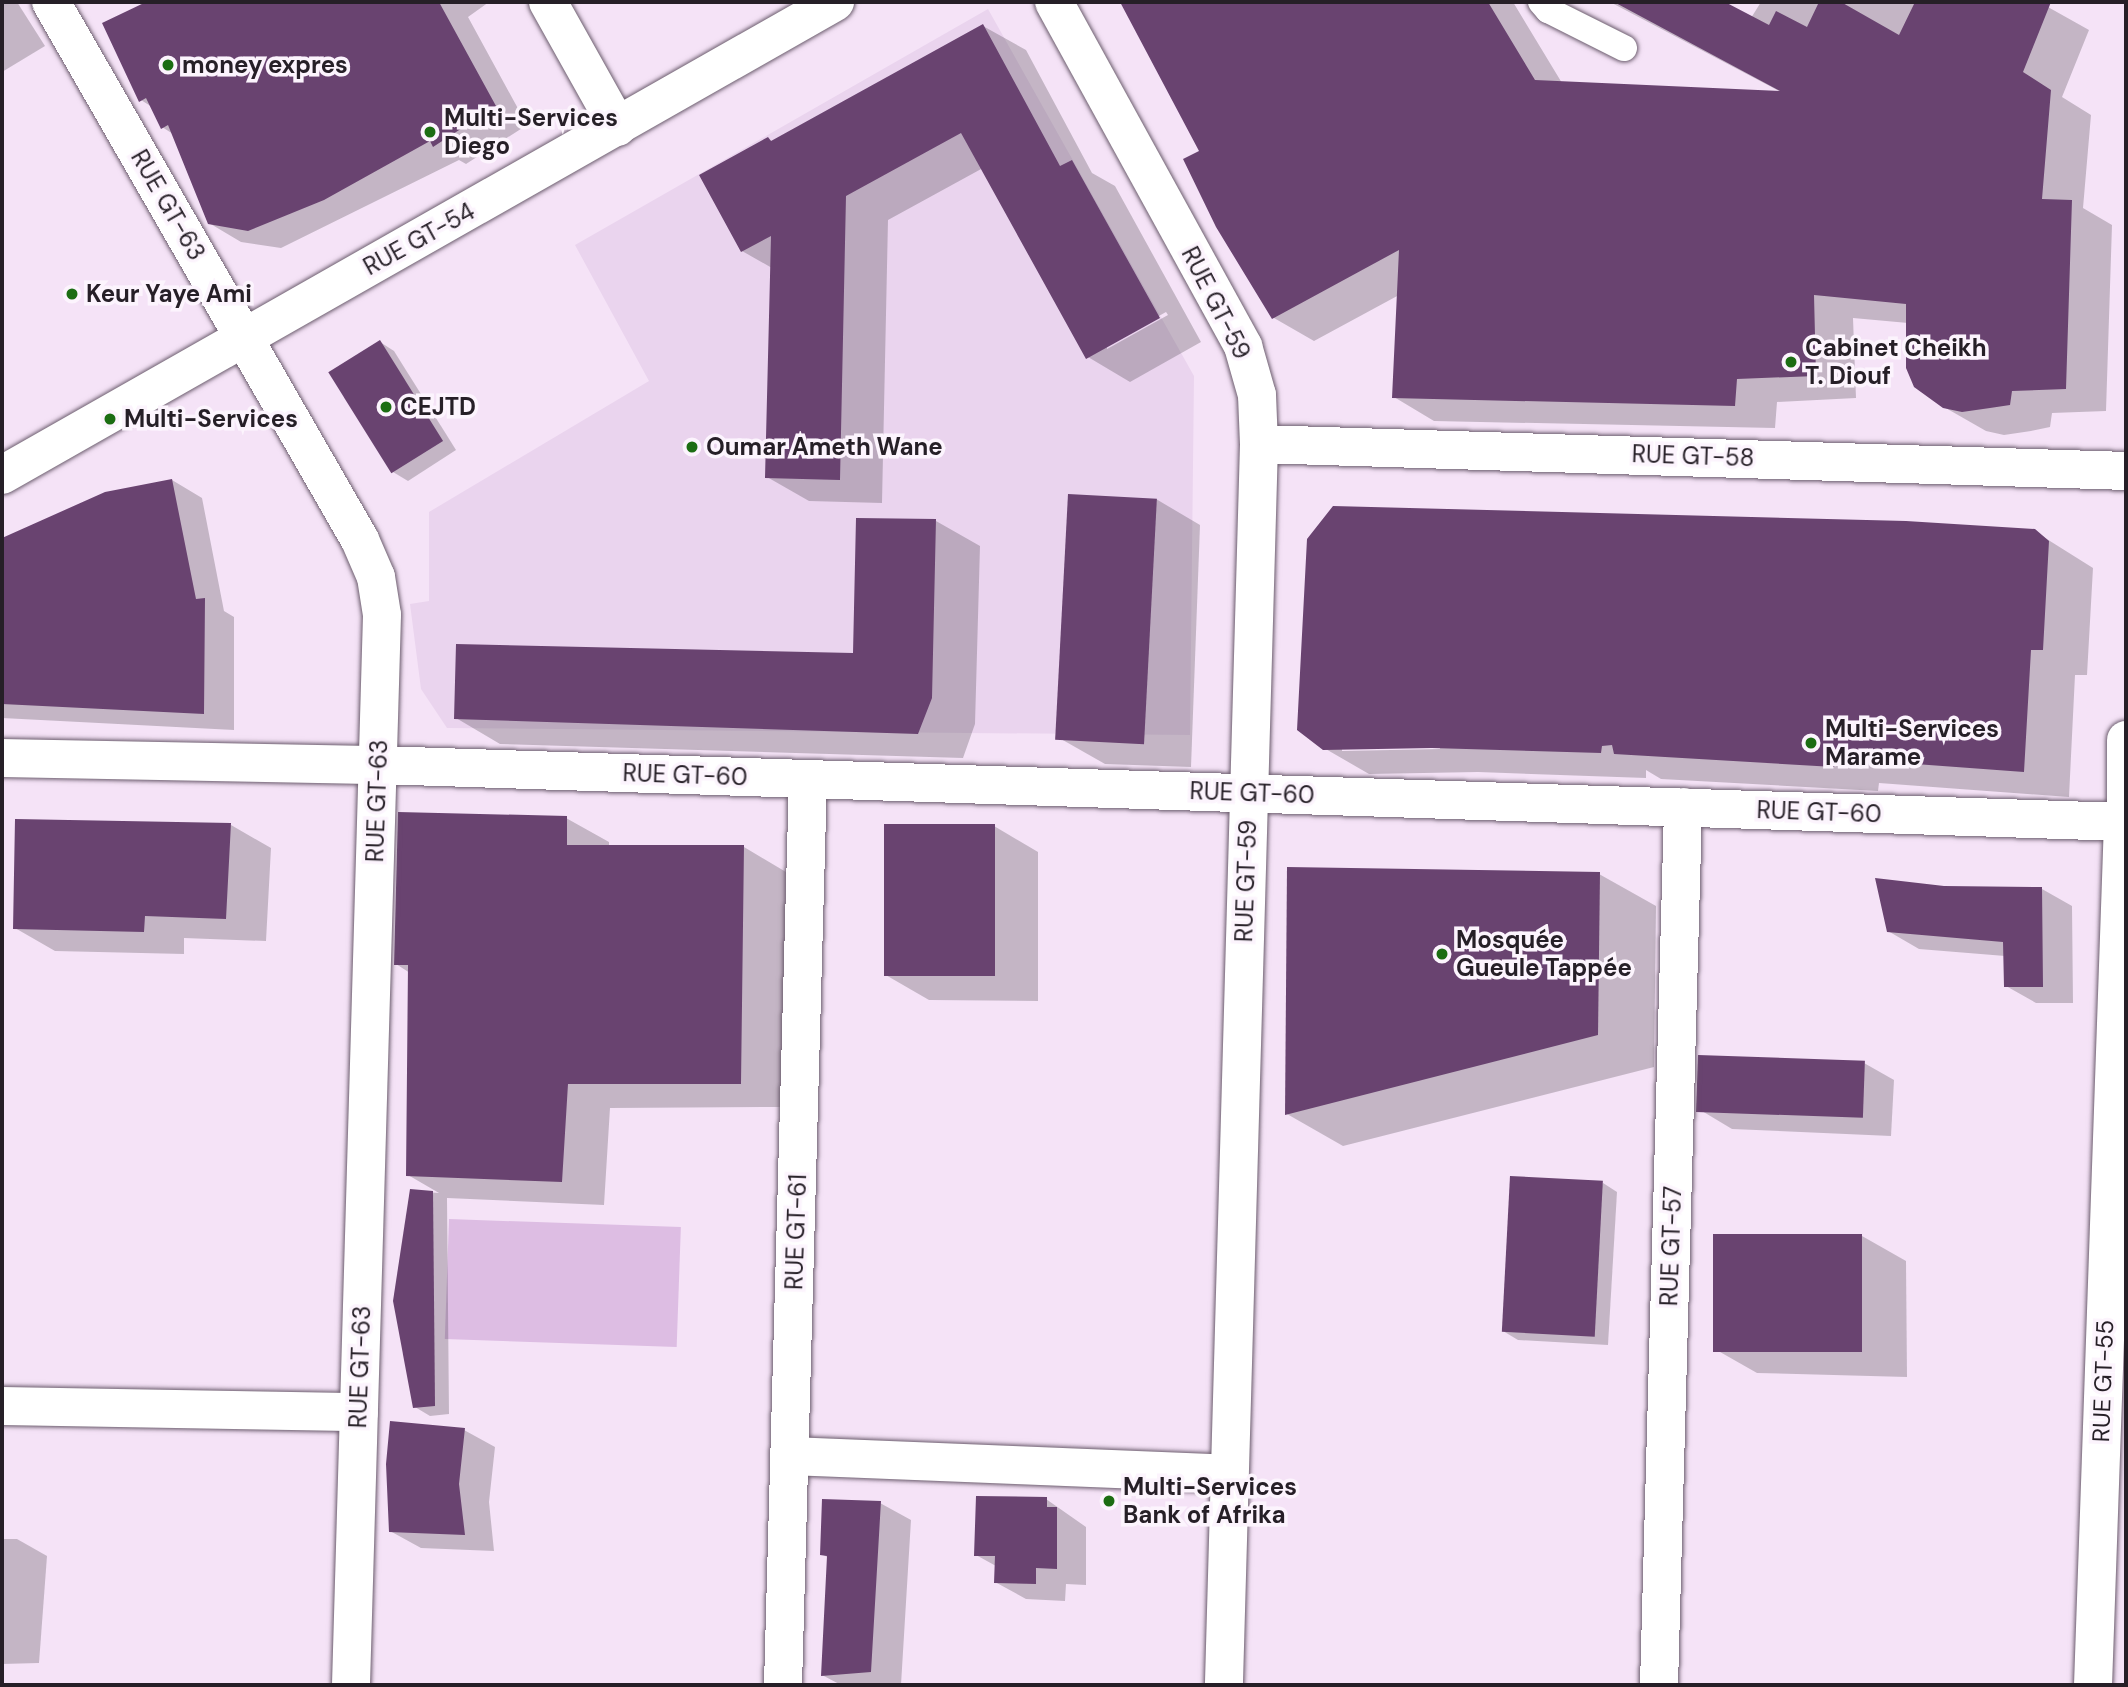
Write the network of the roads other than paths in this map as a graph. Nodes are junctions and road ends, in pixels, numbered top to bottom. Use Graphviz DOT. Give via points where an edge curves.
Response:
graph roads {
  1 [pos="51,2"];
  2 [pos="548,2"];
  3 [pos="835,2"];
  4 [pos="1054,2"];
  5 [pos="1541,2"];
  6 [pos="1624,48"];
  7 [pos="618,127"];
  8 [pos="244,337"];
  9 [pos="1259,444"];
  10 [pos="2126,471"];
  11 [pos="2,475"];
  12 [pos="2126,740"];
  13 [pos="2,758"];
  14 [pos="378,765"];
  15 [pos="808,779"];
  16 [pos="1249,793"];
  17 [pos="1683,807"];
  18 [pos="2125,822"];
  19 [pos="2,1406"];
  20 [pos="359,1412"];
  21 [pos="790,1456"];
  22 [pos="1230,1474"];
  23 [pos="351,1685"];
  24 [pos="783,1685"];
  25 [pos="1224,1685"];
  26 [pos="1659,1685"];
  27 [pos="2093,1685"];
  1 -- 8 [label="street, RUE GT-63"];
  2 -- 7 [label="street"];
  3 -- 7 [label="street, RUE GT-54"];
  4 -- 9 [label="street, RUE GT-59" via="1243,346 1257,395"];
  5 -- 6 [label="lane" via="1548,10"];
  7 -- 8 [label="street, RUE GT-54"];
  8 -- 11 [label="street, RUE GT-54"];
  8 -- 14 [label="street, RUE GT-63" via="360,540 376,577 382,615"];
  9 -- 10 [label="street, RUE GT-58"];
  9 -- 16 [label="street, RUE GT-59"];
  12 -- 18 [label="street, RUE GT-55"];
  13 -- 14 [label="street, RUE GT-60"];
  14 -- 15 [label="street, RUE GT-60"];
  14 -- 20 [label="street, RUE GT-63"];
  15 -- 16 [label="street, RUE GT-60"];
  15 -- 21 [label="street, RUE GT-61"];
  16 -- 17 [label="street, RUE GT-60"];
  16 -- 22 [label="street, RUE GT-59"];
  17 -- 18 [label="street, RUE GT-60"];
  17 -- 26 [label="street, RUE GT-57"];
  18 -- 27 [label="street, RUE GT-55"];
  19 -- 20 [label="street"];
  20 -- 23 [label="street, RUE GT-63"];
  21 -- 22 [label="street"];
  21 -- 24 [label="street, RUE GT-61"];
  22 -- 25 [label="street, RUE GT-59"];
}
